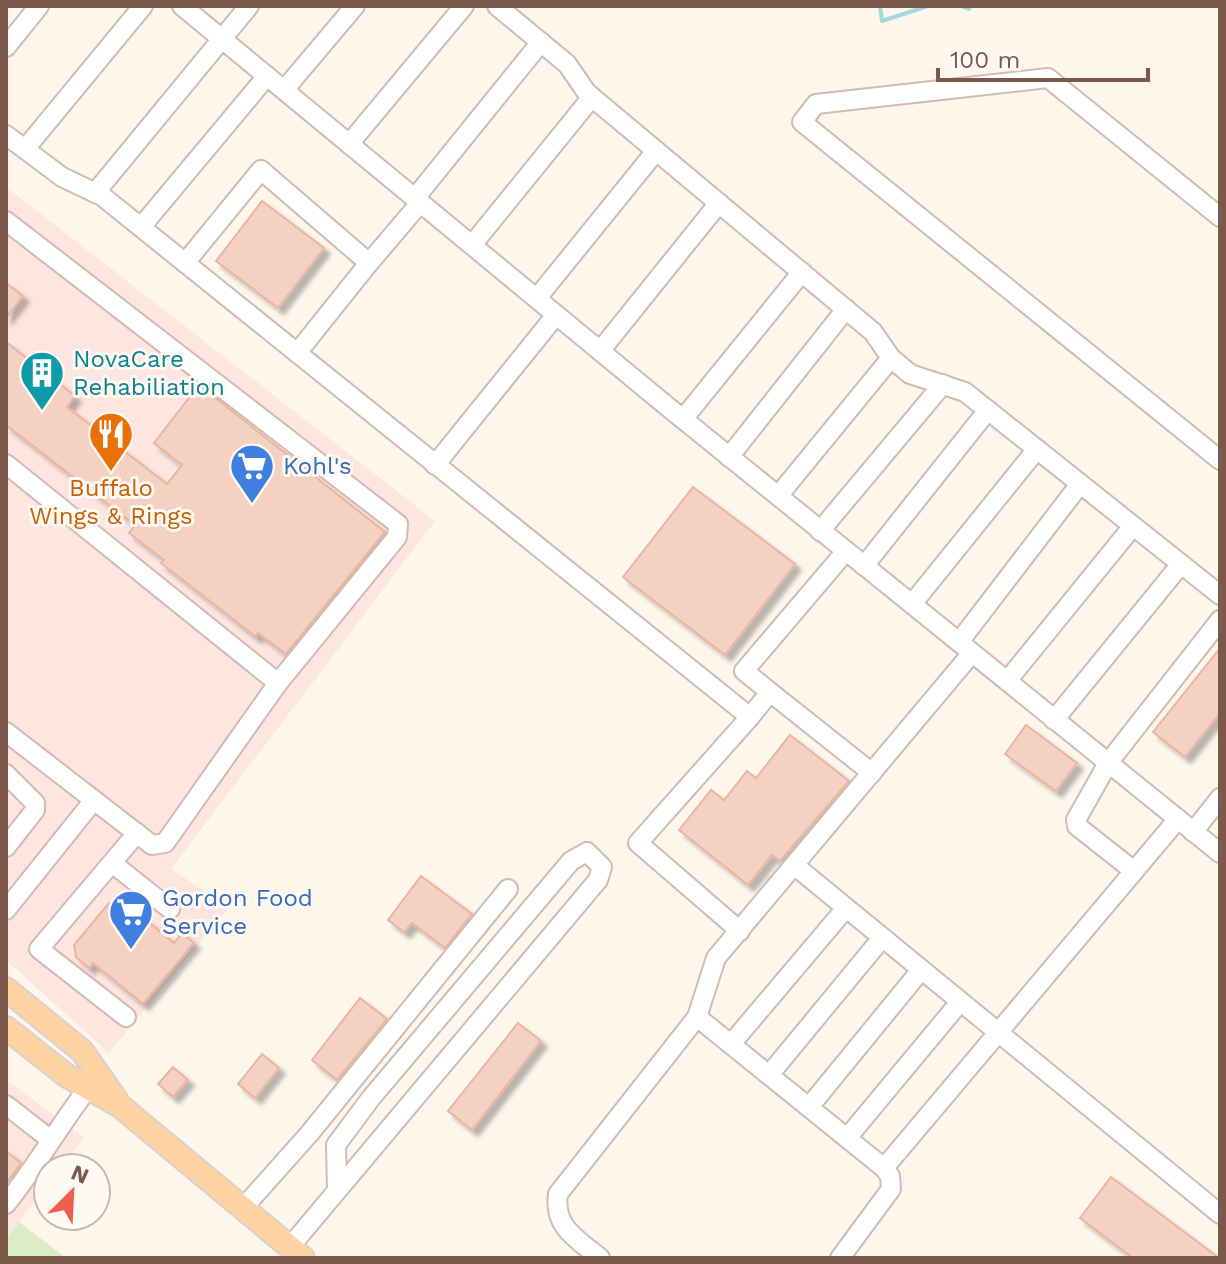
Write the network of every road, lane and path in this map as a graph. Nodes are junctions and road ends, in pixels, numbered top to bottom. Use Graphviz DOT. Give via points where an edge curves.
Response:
graph roads {
  1 [pos="39,6"];
  2 [pos="143,6"];
  3 [pos="182,6"];
  4 [pos="249,6"];
  5 [pos="355,6"];
  6 [pos="464,6"];
  7 [pos="497,6"];
  8 [pos="223,40"];
  9 [pos="541,42"];
  10 [pos="6,47"];
  11 [pos="267,76"];
  12 [pos="284,90"];
  13 [pos="592,97"];
  14 [pos="6,135"];
  15 [pos="349,144"];
  16 [pos="25,149"];
  17 [pos="656,151"];
  18 [pos="95,193"];
  19 [pos="417,200"];
  20 [pos="719,203"];
  21 [pos="1220,217"];
  22 [pos="6,221"];
  23 [pos="141,227"];
  24 [pos="472,245"];
  25 [pos="185,263"];
  26 [pos="369,263"];
  27 [pos="802,272"];
  28 [pos="537,298"];
  29 [pos="846,309"];
  30 [pos="556,315"];
  31 [pos="600,351"];
  32 [pos="297,353"];
  33 [pos="891,358"];
  34 [pos="943,384"];
  35 [pos="988,410"];
  36 [pos="683,419"];
  37 [pos="1037,449"];
  38 [pos="729,457"];
  39 [pos="1220,460"];
  40 [pos="6,464"];
  41 [pos="435,465"];
  42 [pos="1080,484"];
  43 [pos="778,496"];
  44 [pos="1133,526"];
  45 [pos="820,531"];
  46 [pos="846,551"];
  47 [pos="1181,564"];
  48 [pos="864,566"];
  49 [pos="1220,595"];
  50 [pos="912,604"];
  51 [pos="1220,620"];
  52 [pos="966,648"];
  53 [pos="1007,681"];
  54 [pos="278,683"];
  55 [pos="770,692"];
  56 [pos="750,717"];
  57 [pos="1054,720"];
  58 [pos="6,732"];
  59 [pos="1108,763"];
  60 [pos="872,773"];
  61 [pos="6,774"];
  62 [pos="1220,798"];
  63 [pos="94,800"];
  64 [pos="1178,819"];
  65 [pos="1193,832"];
  66 [pos="137,833"];
  67 [pos="6,847"];
  68 [pos="1220,853"];
  69 [pos="112,863"];
  70 [pos="794,865"];
  71 [pos="1134,871"];
  72 [pos="508,889"];
  73 [pos="846,908"];
  74 [pos="170,909"];
  75 [pos="6,910"];
  76 [pos="740,931"];
  77 [pos="882,938"];
  78 [pos="921,970"];
  79 [pos="6,989"];
  80 [pos="960,1002"];
  81 [pos="126,1017"];
  82 [pos="697,1017"];
  83 [pos="6,1028"];
  84 [pos="998,1033"];
  85 [pos="731,1044"];
  86 [pos="769,1075"];
  87 [pos="88,1088"];
  88 [pos="6,1105"];
  89 [pos="120,1106"];
  90 [pos="809,1107"];
  91 [pos="847,1138"];
  92 [pos="51,1140"];
  93 [pos="884,1168"];
  94 [pos="337,1189"];
  95 [pos="6,1204"];
  96 [pos="243,1208"];
  97 [pos="1220,1214"];
  98 [pos="296,1253"];
  99 [pos="600,1258"];
  100 [pos="840,1258"];
  1 -- 10 [label="lane"];
  2 -- 16 [label="lane"];
  3 -- 8 [label="lane"];
  4 -- 8 [label="lane"];
  5 -- 12 [label="lane"];
  6 -- 15 [label="lane"];
  7 -- 9 [label="lane"];
  8 -- 11 [label="lane"];
  8 -- 18 [label="lane"];
  9 -- 13 [label="lane" via="567,64"];
  9 -- 19 [label="lane"];
  11 -- 12 [label="lane"];
  11 -- 23 [label="lane"];
  12 -- 15 [label="lane"];
  13 -- 17 [label="lane"];
  13 -- 24 [label="lane"];
  14 -- 16 [label="lane"];
  15 -- 19 [label="lane"];
  16 -- 18 [label="lane" via="62,177"];
  17 -- 20 [label="lane"];
  17 -- 28 [label="lane"];
  18 -- 23 [label="lane"];
  19 -- 24 [label="lane"];
  19 -- 26 [label="lane"];
  20 -- 27 [label="lane"];
  20 -- 31 [label="lane"];
  21 -- 39 [label="lane" via="1048,78 816,104 802,122"];
  22 -- 54 [label="lane" via="398,524 397,537"];
  23 -- 25 [label="lane"];
  24 -- 28 [label="lane"];
  25 -- 26 [label="lane" via="261,170"];
  25 -- 32 [label="lane"];
  26 -- 32 [label="lane"];
  27 -- 29 [label="lane"];
  27 -- 36 [label="lane"];
  28 -- 30 [label="lane"];
  29 -- 33 [label="lane" via="873,332"];
  29 -- 38 [label="lane"];
  30 -- 31 [label="lane"];
  30 -- 41 [label="lane"];
  31 -- 36 [label="lane"];
  32 -- 41 [label="lane"];
  33 -- 34 [label="lane" via="910,374"];
  33 -- 43 [label="lane"];
  34 -- 35 [label="lane" via="965,392"];
  34 -- 45 [label="lane"];
  35 -- 37 [label="lane"];
  35 -- 48 [label="lane"];
  36 -- 38 [label="lane"];
  37 -- 42 [label="lane"];
  37 -- 50 [label="lane"];
  38 -- 43 [label="lane"];
  40 -- 54 [label="lane"];
  41 -- 56 [label="lane"];
  42 -- 44 [label="lane"];
  42 -- 52 [label="lane"];
  43 -- 45 [label="lane"];
  44 -- 47 [label="lane"];
  44 -- 53 [label="lane"];
  45 -- 46 [label="lane"];
  46 -- 48 [label="lane"];
  46 -- 55 [label="lane" via="744,671"];
  47 -- 49 [label="lane"];
  47 -- 57 [label="lane"];
  48 -- 50 [label="lane"];
  50 -- 52 [label="lane"];
  51 -- 59 [label="lane"];
  52 -- 53 [label="lane"];
  52 -- 60 [label="lane"];
  53 -- 57 [label="lane"];
  54 -- 66 [label="lane" via="165,843 152,845"];
  55 -- 56 [label="lane"];
  55 -- 60 [label="lane"];
  56 -- 76 [label="lane" via="638,843"];
  57 -- 59 [label="lane"];
  58 -- 63 [label="lane"];
  59 -- 64 [label="lane"];
  59 -- 71 [label="lane" via="1077,826"];
  60 -- 70 [label="lane"];
  61 -- 67 [label="lane" via="35,803"];
  62 -- 65 [label="lane"];
  63 -- 66 [label="lane"];
  63 -- 75 [label="lane"];
  64 -- 65 [label="lane"];
  64 -- 71 [label="lane"];
  65 -- 68 [label="lane"];
  66 -- 69 [label="lane"];
  69 -- 74 [label="lane"];
  69 -- 81 [label="lane" via="39,949"];
  70 -- 73 [label="lane"];
  70 -- 76 [label="lane"];
  71 -- 84 [label="lane"];
  72 -- 96 [label="lane"];
  73 -- 77 [label="lane"];
  73 -- 85 [label="lane"];
  76 -- 82 [label="lane" via="716,958"];
  77 -- 78 [label="lane"];
  77 -- 86 [label="lane"];
  78 -- 80 [label="lane"];
  78 -- 90 [label="lane"];
  79 -- 89 [label="main road" via="82,1051"];
  80 -- 84 [label="lane"];
  80 -- 91 [label="lane"];
  82 -- 85 [label="lane"];
  82 -- 99 [label="lane" via="558,1194 556,1210 564,1228"];
  83 -- 87 [label="main road"];
  84 -- 93 [label="lane"];
  84 -- 97 [label="lane"];
  85 -- 86 [label="lane"];
  86 -- 90 [label="lane"];
  87 -- 89 [label="main road"];
  87 -- 92 [label="lane"];
  88 -- 92 [label="lane"];
  89 -- 96 [label="main road"];
  90 -- 91 [label="lane"];
  91 -- 93 [label="lane"];
  92 -- 95 [label="lane"];
  93 -- 100 [label="lane" via="891,1189"];
  94 -- 94 [label="lane" via="598,880 602,867 587,852 571,861 336,1145"];
  94 -- 98 [label="lane"];
  96 -- 98 [label="main road"];
}
